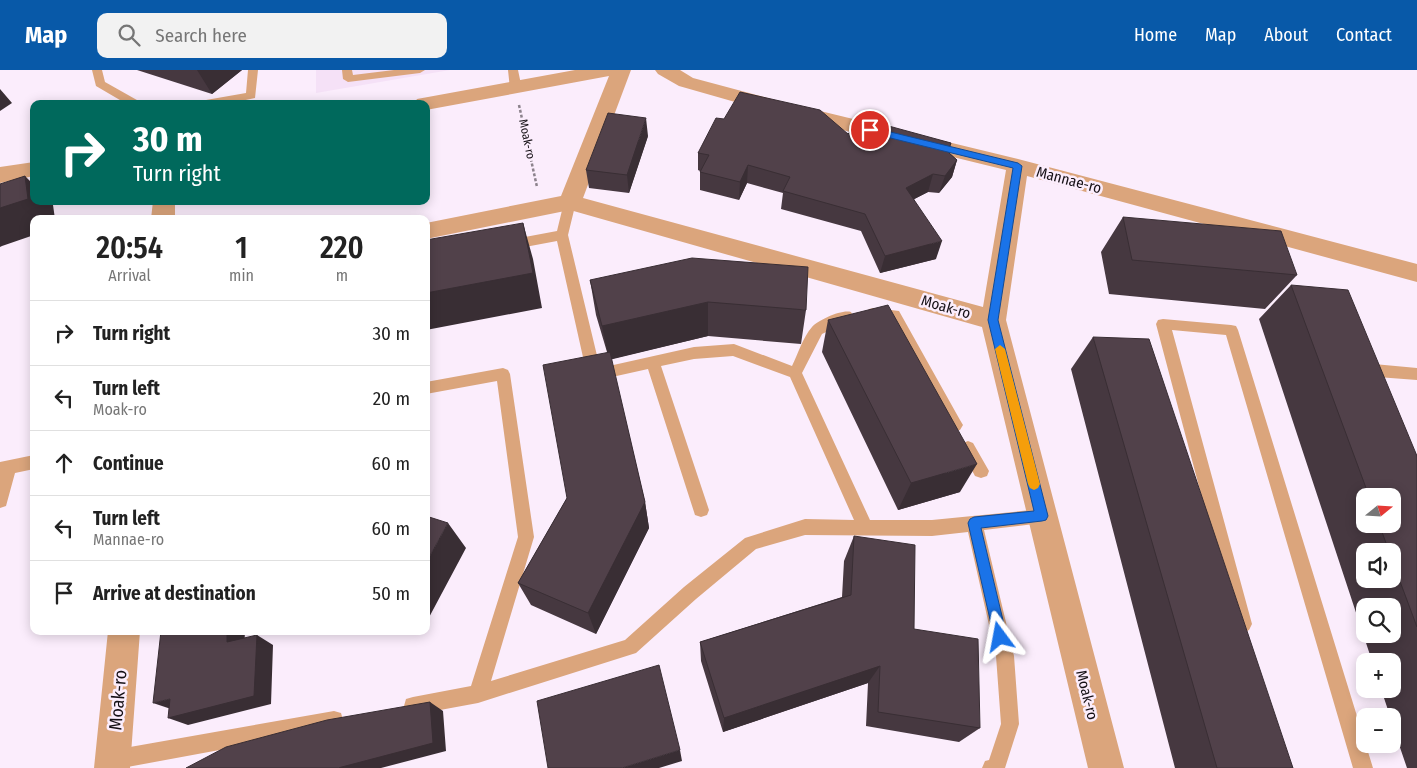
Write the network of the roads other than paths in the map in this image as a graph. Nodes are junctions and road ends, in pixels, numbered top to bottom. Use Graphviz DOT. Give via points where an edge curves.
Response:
graph roads {
  1 [pos="97,70"];
  2 [pos="253,70"];
  3 [pos="347,70"];
  4 [pos="420,70"];
  5 [pos="608,70"];
  6 [pos="621,70"];
  7 [pos="665,70"];
  8 [pos="381,73"];
  9 [pos="514,79"];
  10 [pos="130,100"];
  11 [pos="228,100"];
  12 [pos="430,102"];
  13 [pos="1018,166"];
  14 [pos="30,170"];
  15 [pos="0,175"];
  16 [pos="570,202"];
  17 [pos="430,230"];
  18 [pos="562,235"];
  19 [pos="494,248"];
  20 [pos="1417,273"];
  21 [pos="993,320"];
  22 [pos="653,362"];
  23 [pos="796,373"];
  24 [pos="1417,374"];
  25 [pos="1370,386"];
  26 [pos="430,387"];
  27 [pos="30,463"];
  28 [pos="4,468"];
  29 [pos="980,471"];
  30 [pos="0,501"];
  31 [pos="701,510"];
  32 [pos="1042,516"];
  33 [pos="974,523"];
  34 [pos="865,527"];
  35 [pos="124,635"];
  36 [pos="1248,642"];
  37 [pos="478,694"];
  38 [pos="392,710"];
  39 [pos="354,717"];
  40 [pos="113,764"];
  41 [pos="992,768"];
  42 [pos="1106,768"];
  43 [pos="1363,768"];
  1 -- 10 [label="lane" via="100,84"];
  2 -- 11 [label="lane" via="251,96"];
  3 -- 8 [label="lane" via="348,80"];
  4 -- 8 [label="lane"];
  5 -- 9 [label="street"];
  6 -- 16 [label="street"];
  7 -- 13 [label="street, Mannae-ro" via="686,82 777,107"];
  9 -- 12 [label="street"];
  13 -- 20 [label="street, Mannae-ro"];
  13 -- 21 [label="street"];
  14 -- 15 [label="street"];
  16 -- 17 [label="street, Moak-ro"];
  16 -- 18 [label="lane"];
  16 -- 21 [label="street, Moak-ro"];
  18 -- 19 [label="lane"];
  18 -- 22 [label="lane" via="594,375"];
  21 -- 32 [label="street, Moak-ro"];
  22 -- 23 [label="lane" via="694,353 734,350"];
  22 -- 31 [label="lane"];
  23 -- 29 [label="lane" via="818,330 839,318 869,312 894,315"];
  23 -- 34 [label="lane"];
  24 -- 25 [label="lane" via="1363,369"];
  26 -- 37 [label="lane" via="503,374 526,538"];
  27 -- 28 [label="lane"];
  28 -- 30 [label="lane"];
  32 -- 33 [label="lane"];
  32 -- 42 [label="street, Moak-ro"];
  33 -- 34 [label="lane" via="932,528"];
  33 -- 41 [label="lane" via="1005,656 1010,724 996,767"];
  34 -- 37 [label="lane" via="805,527 751,543 630,646"];
  35 -- 40 [label="street, Moak-ro"];
  36 -- 43 [label="lane" via="1164,324 1231,330"];
  37 -- 38 [label="lane"];
  39 -- 40 [label="lane"];
}
